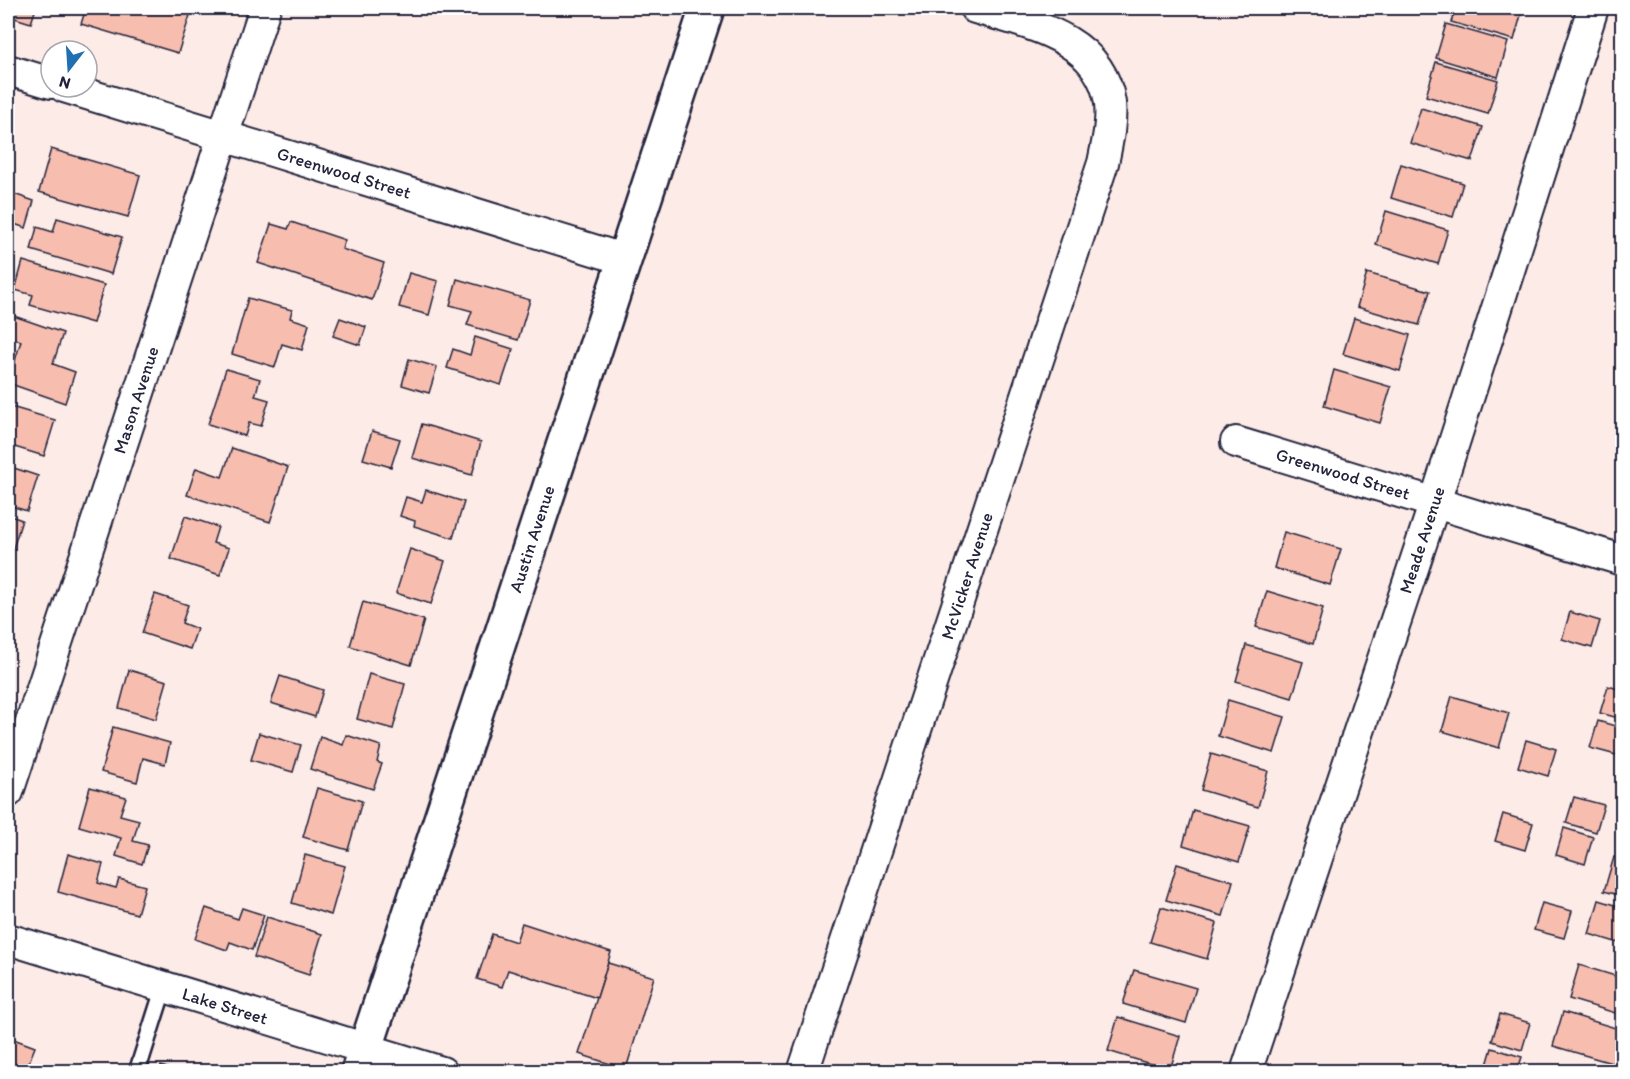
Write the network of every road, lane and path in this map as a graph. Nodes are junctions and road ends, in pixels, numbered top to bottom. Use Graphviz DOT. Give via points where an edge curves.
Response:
graph roads {
  1 [pos="265,8"];
  2 [pos="706,8"];
  3 [pos="975,8"];
  4 [pos="1593,8"];
  5 [pos="8,70"];
  6 [pos="39,79"];
  7 [pos="99,98"];
  8 [pos="223,136"];
  9 [pos="623,259"];
  10 [pos="1236,442"];
  11 [pos="1435,502"];
  12 [pos="1623,560"];
  13 [pos="8,792"];
  14 [pos="8,939"];
  15 [pos="164,987"];
  16 [pos="362,1060"];
  17 [pos="137,1071"];
  18 [pos="442,1071"];
  19 [pos="803,1071"];
  20 [pos="1246,1071"];
  1 -- 8 [label="street, Mason Avenue"];
  2 -- 9 [label="street, Austin Avenue"];
  3 -- 19 [label="street, McVicker Avenue" via="1034,26 1088,55 1103,77 1110,104 1109,131 1103,164"];
  4 -- 11 [label="street, Meade Avenue"];
  5 -- 6 [label="street"];
  7 -- 8 [label="street, Greenwood Street"];
  8 -- 9 [label="street, Greenwood Street"];
  8 -- 13 [label="street, Mason Avenue"];
  9 -- 16 [label="street, Austin Avenue"];
  10 -- 11 [label="street, Greenwood Street"];
  11 -- 12 [label="street, Greenwood Street"];
  11 -- 20 [label="street, Meade Avenue"];
  14 -- 15 [label="street, Lake Street"];
  15 -- 16 [label="street, Lake Street"];
  15 -- 17 [label="lane"];
  16 -- 18 [label="street, Lake Street"];
}
